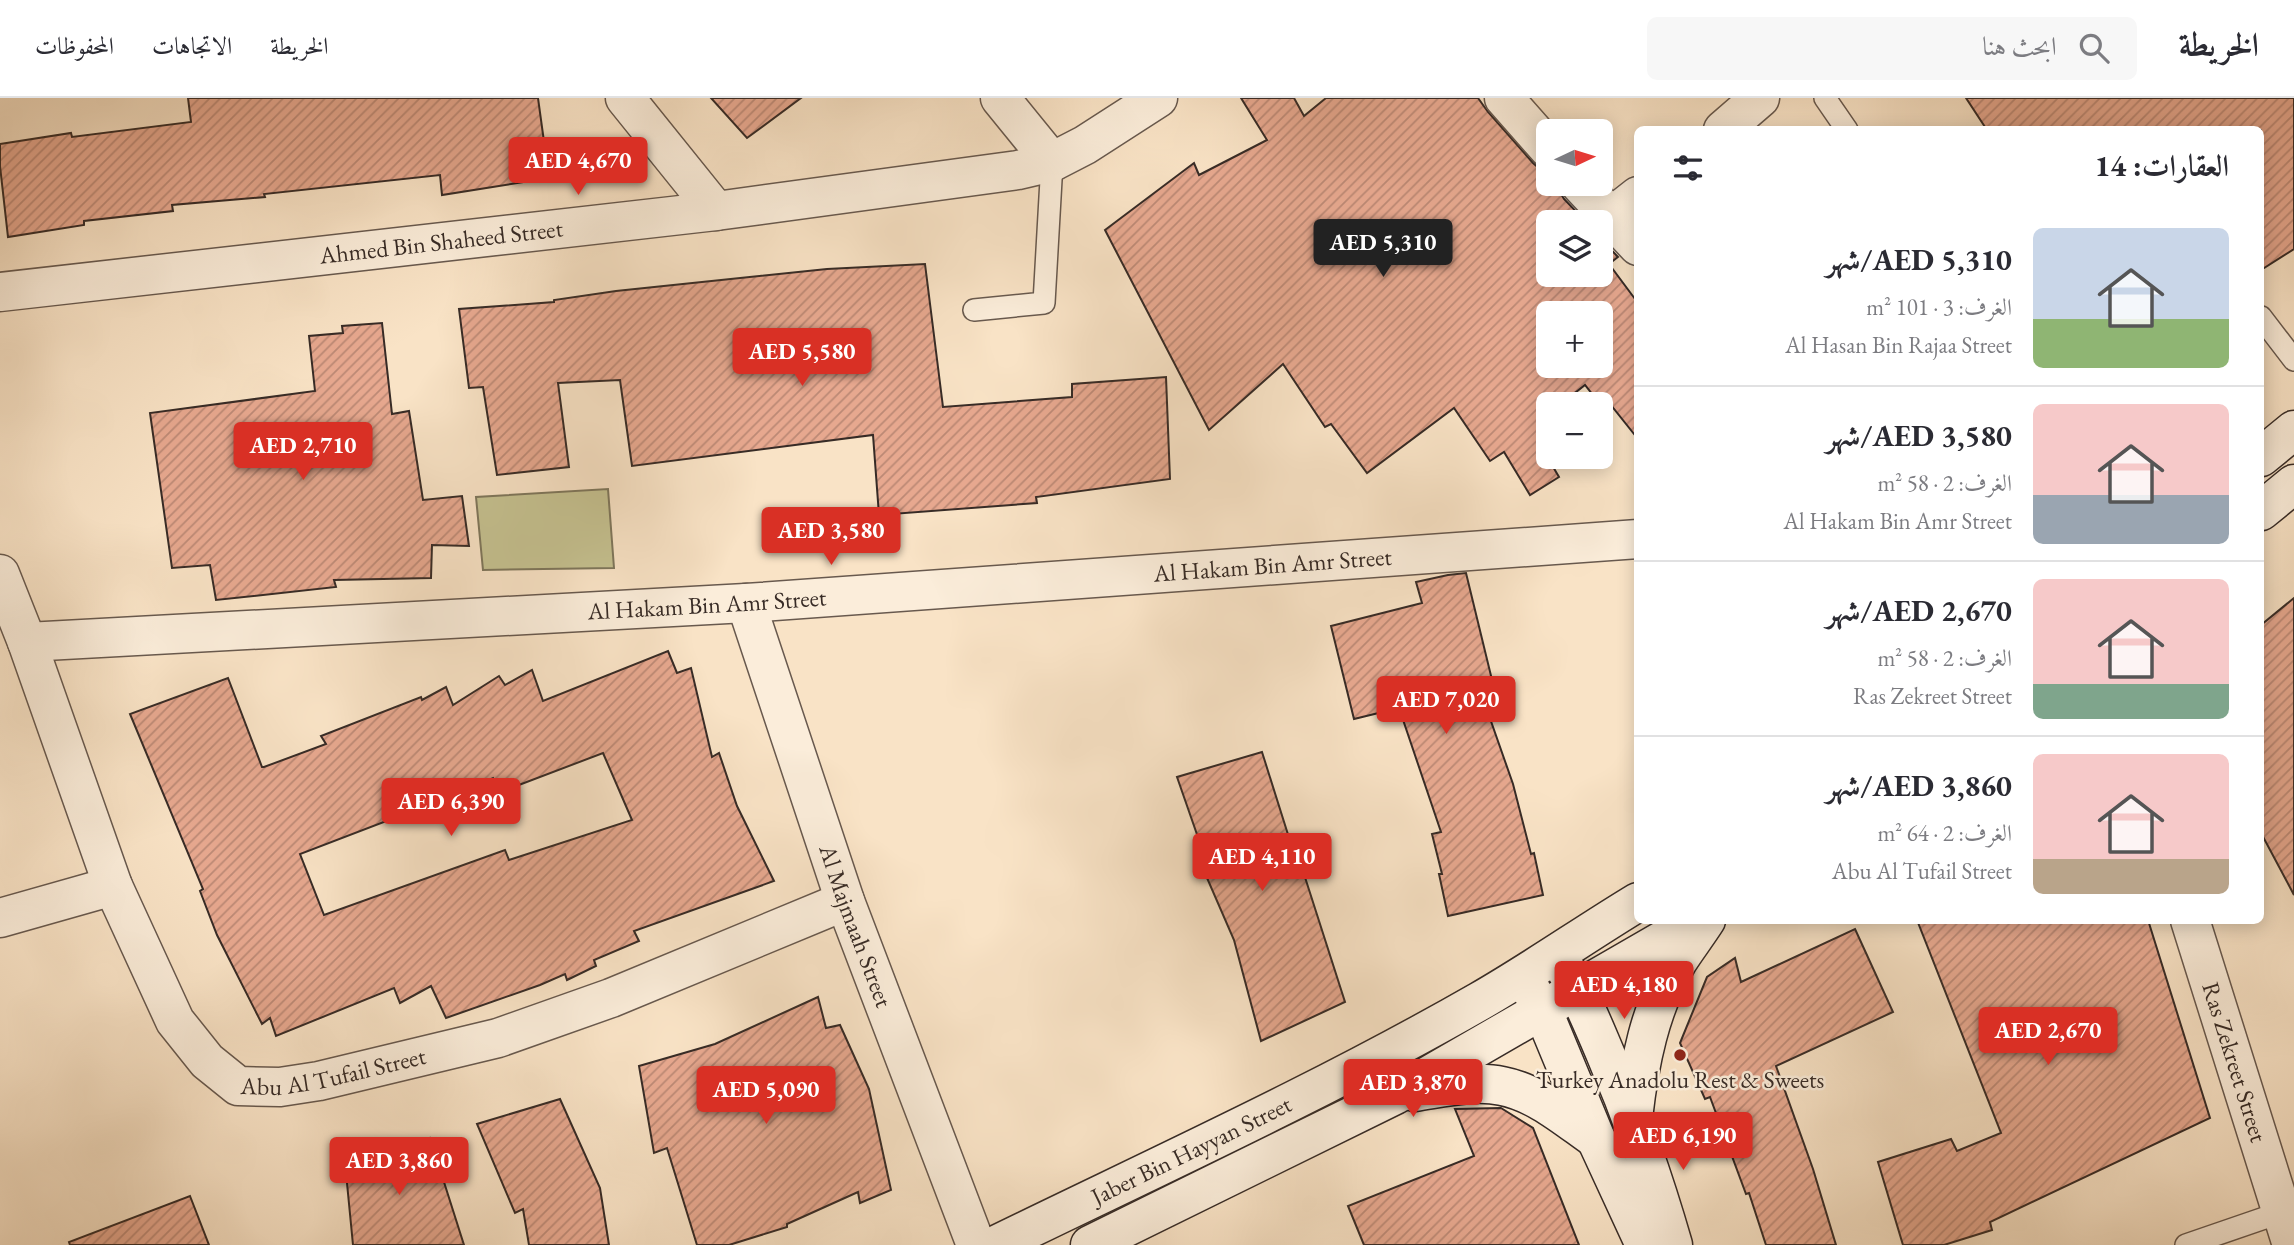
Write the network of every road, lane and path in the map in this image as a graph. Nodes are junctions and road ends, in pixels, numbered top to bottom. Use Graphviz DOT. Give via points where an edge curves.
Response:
graph roads {
  1 [pos="625,98"];
  2 [pos="1000,98"];
  3 [pos="1158,98"];
  4 [pos="1504,98"];
  5 [pos="1760,98"];
  6 [pos="1825,98"];
  7 [pos="1728,126"];
  8 [pos="1844,126"];
  9 [pos="1536,134"];
  10 [pos="1052,162"];
  11 [pos="1603,196"];
  12 [pos="1624,207"];
  13 [pos="716,211"];
  14 [pos="1634,235"];
  15 [pos="0,292"];
  16 [pos="974,310"];
  17 [pos="2264,321"];
  18 [pos="2294,360"];
  19 [pos="2294,430"];
  20 [pos="2264,455"];
  21 [pos="2294,484"];
  22 [pos="2264,509"];
  23 [pos="1634,539"];
  24 [pos="0,574"];
  25 [pos="746,603"];
  26 [pos="27,642"];
  27 [pos="113,886"];
  28 [pos="845,901"];
  29 [pos="1634,905"];
  30 [pos="0,918"];
  31 [pos="1691,924"];
  32 [pos="1703,924"];
  33 [pos="2191,924"];
  34 [pos="1557,954"];
  35 [pos="1522,974"];
  36 [pos="1578,991"];
  37 [pos="1543,1011"];
  38 [pos="1395,1095"];
  39 [pos="1633,1118"];
  40 [pos="1597,1139"];
  41 [pos="2287,1229"];
  42 [pos="976,1245"];
  43 [pos="996,1245"];
  44 [pos="1090,1245"];
  45 [pos="1645,1245"];
  46 [pos="1673,1245"];
  47 [pos="2186,1245"];
  1 -- 13 [label="street"];
  2 -- 10 [label="street"];
  3 -- 10 [label="street, Ahmed Bin Shaheed Street"];
  4 -- 9 [label="street"];
  5 -- 7 [label="street"];
  6 -- 8 [label="lane"];
  10 -- 13 [label="street, Ahmed Bin Shaheed Street"];
  10 -- 16 [label="lane" via="1044,303"];
  11 -- 12 [label="street"];
  12 -- 14 [label="street"];
  13 -- 15 [label="street, Ahmed Bin Shaheed Street"];
  17 -- 18 [label="lane"];
  19 -- 20 [label="street"];
  21 -- 22 [label="street"];
  23 -- 25 [label="street, Al Hakam Bin Amr Street"];
  24 -- 26 [label="street, Abu Al Tufail Street"];
  25 -- 26 [label="street, Al Hakam Bin Amr Street"];
  25 -- 28 [label="street, Al Majmaah Street"];
  26 -- 27 [label="street, Abu Al Tufail Street"];
  27 -- 28 [label="street, Abu Al Tufail Street" via="175,1021 206,1061 239,1086 280,1087 498,1038 611,998"];
  27 -- 30 [label="street"];
  28 -- 42 [label="street, Al Majmaah Street"];
  29 -- 34 [label="street, Jaber Bin Hayyan Street"];
  31 -- 36 [label="street, Jaber Bin Hayyan Street"];
  32 -- 39 [label="street" via="1678,962 1654,1014"];
  33 -- 41 [label="street, Ras Zekreet Street"];
  34 -- 35 [label="street, Jaber Bin Hayyan Street"];
  34 -- 36 [label="street"];
  35 -- 37 [label="street"];
  35 -- 43 [label="street, Jaber Bin Hayyan Street" via="1303,1096"];
  36 -- 37 [label="street, Jaber Bin Hayyan Street"];
  36 -- 39 [label="street"];
  37 -- 38 [label="street, Jaber Bin Hayyan Street"];
  37 -- 40 [label="street"];
  38 -- 40 [label="street" via="1499,1085 1541,1101"];
  38 -- 44 [label="street, Jaber Bin Hayyan Street"];
  39 -- 46 [label="street"];
  40 -- 45 [label="street"];
  41 -- 47 [label="lane"];
}
